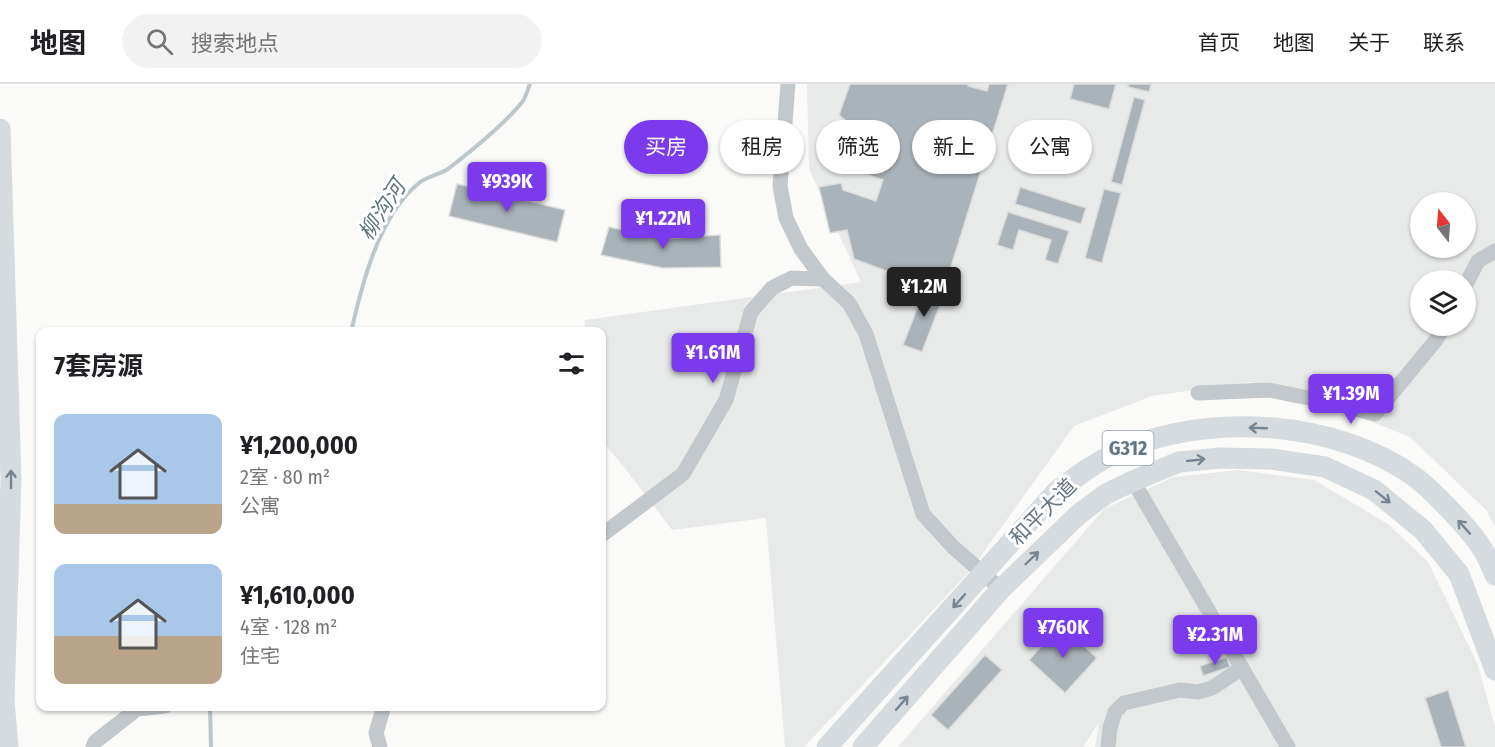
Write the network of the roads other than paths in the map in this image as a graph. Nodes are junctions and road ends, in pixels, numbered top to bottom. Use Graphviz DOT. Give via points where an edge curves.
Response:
graph roads {
  1 [pos="788,84"];
  2 [pos="0,129"];
  3 [pos="1495,251"];
  4 [pos="1474,270"];
  5 [pos="823,279"];
  6 [pos="1438,336"];
  7 [pos="1198,393"];
  8 [pos="1133,481"];
  9 [pos="606,532"];
  10 [pos="984,574"];
  11 [pos="1495,575"];
  12 [pos="1000,589"];
  13 [pos="1242,668"];
  14 [pos="1495,670"];
  15 [pos="134,711"];
  16 [pos="382,711"];
  17 [pos="8,747"];
  18 [pos="93,747"];
  19 [pos="380,747"];
  20 [pos="827,747"];
  21 [pos="863,747"];
  22 [pos="1108,747"];
  23 [pos="1288,747"];
  1 -- 5 [label="street" via="780,186 786,218 801,249"];
  17 -- 2 [label="highway, one-way" via="4,700 11,479"];
  3 -- 4 [label="street" via="1478,261"];
  5 -- 9 [label="street" via="792,278 772,288 751,312 726,400 682,474"];
  5 -- 10 [label="street" via="849,303 866,334 923,514"];
  6 -- 7 [label="street" via="1375,414 1269,390"];
  12 -- 8 [label="highway, 和平大道 / G312, one-way" via="1079,514"];
  8 -- 13 [label="street"];
  8 -- 14 [label="highway, 和平大道 / G312, one-way" via="1179,462 1271,459 1325,467 1374,490 1423,530 1459,574"];
  11 -- 10 [label="highway, 和平大道 / G312, one-way" via="1481,545 1453,514 1417,478 1392,463 1332,438 1275,428 1220,426 1174,433 1119,451 1088,468 1057,491"];
  10 -- 12 [label="street"];
  10 -- 20 [label="highway, 和平大道 / G312, one-way"];
  21 -- 12 [label="highway, 和平大道 / G312, one-way"];
  13 -- 22 [label="street" via="1212,688 1198,692 1180,690 1124,704 1115,712"];
  13 -- 23 [label="street"];
  15 -- 18 [label="street"];
  16 -- 19 [label="street" via="376,732"];
}
